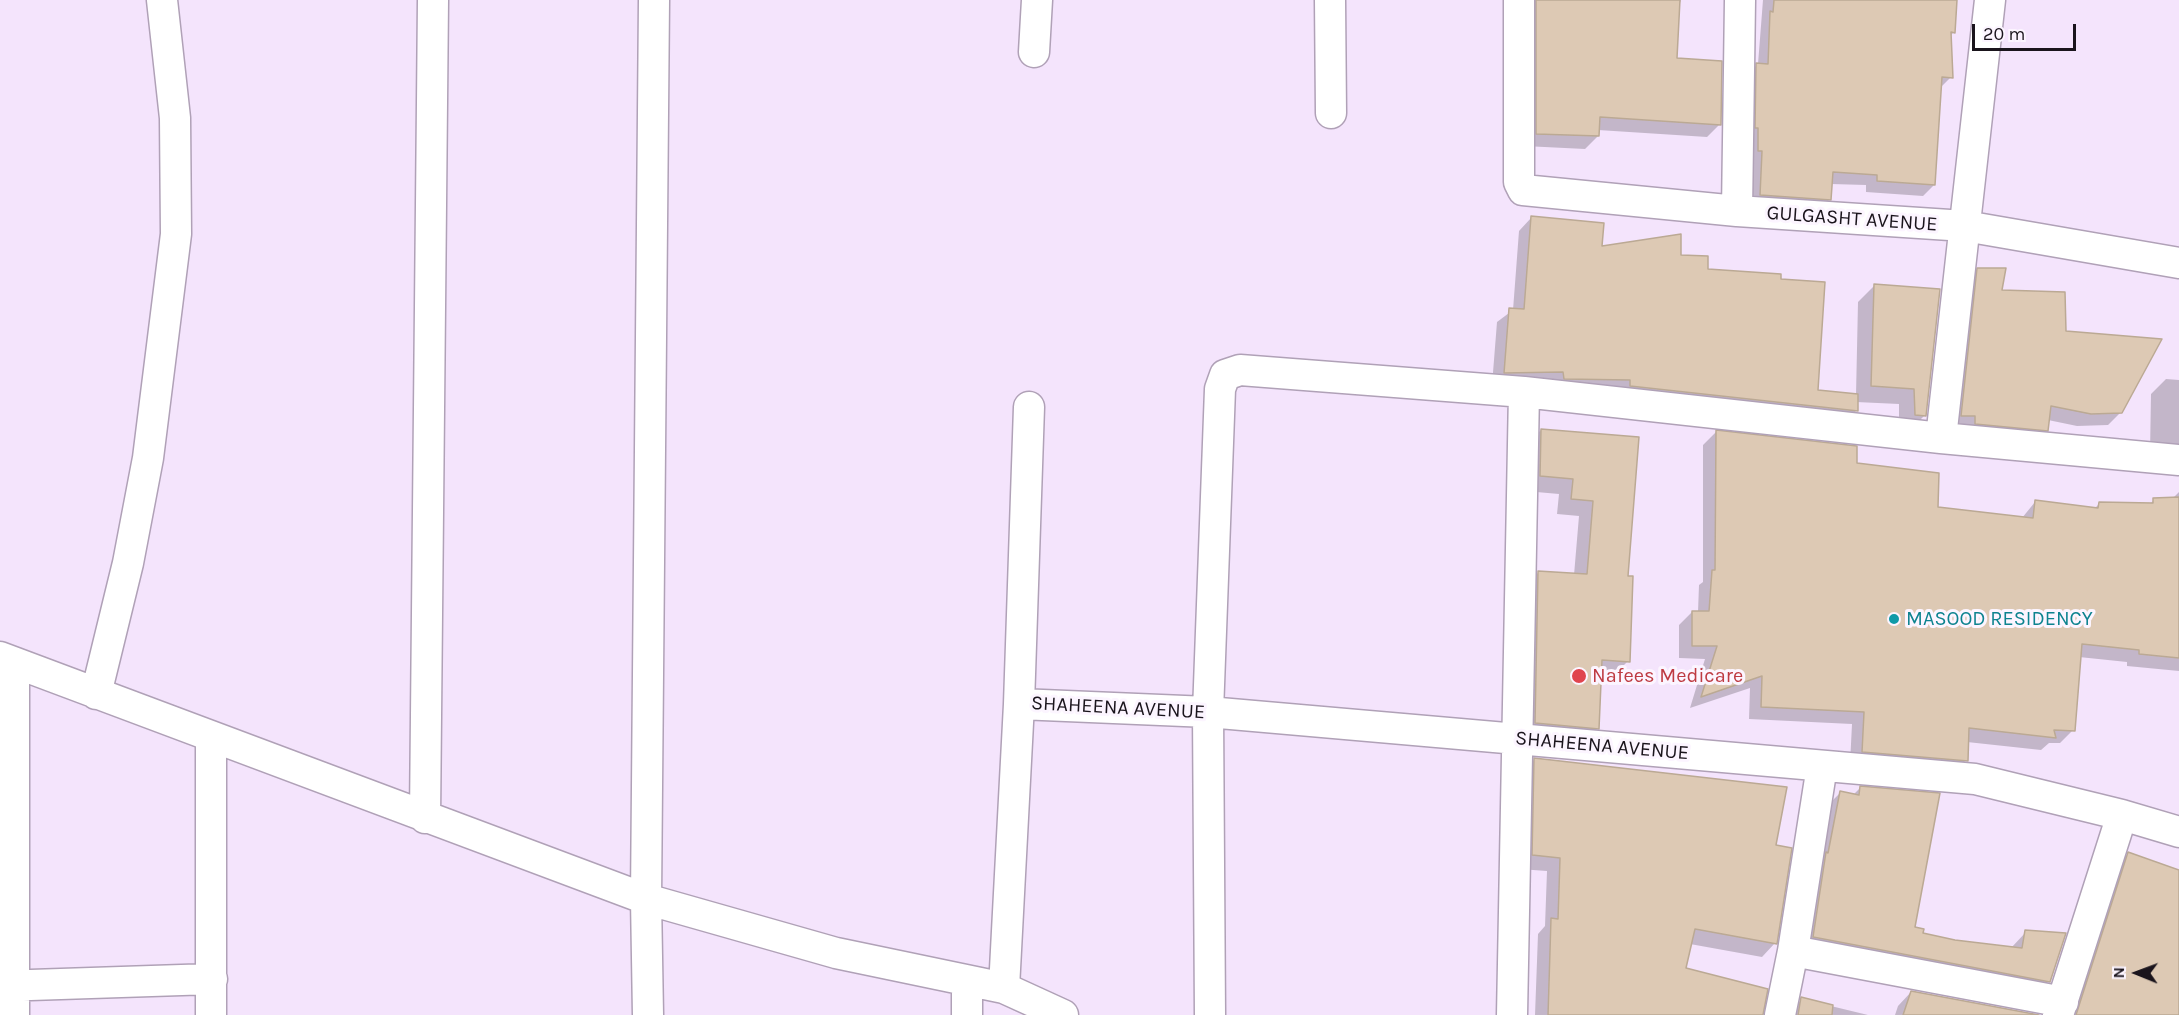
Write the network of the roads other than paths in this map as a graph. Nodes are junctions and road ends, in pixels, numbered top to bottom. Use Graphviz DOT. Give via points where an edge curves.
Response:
graph roads {
  1 [pos="162,0"];
  2 [pos="433,0"];
  3 [pos="654,0"];
  4 [pos="1037,0"];
  5 [pos="1330,0"];
  6 [pos="1519,0"];
  7 [pos="1740,0"];
  8 [pos="1990,0"];
  9 [pos="1034,52"];
  10 [pos="1331,113"];
  11 [pos="1737,211"];
  12 [pos="1965,226"];
  13 [pos="2179,263"];
  14 [pos="1524,392"];
  15 [pos="1029,407"];
  16 [pos="1941,438"];
  17 [pos="2179,460"];
  18 [pos="7,660"];
  19 [pos="96,694"];
  20 [pos="1019,704"];
  21 [pos="1208,712"];
  22 [pos="211,737"];
  23 [pos="1517,739"];
  24 [pos="1822,766"];
  25 [pos="2122,815"];
  26 [pos="425,818"];
  27 [pos="2179,832"];
  28 [pos="646,899"];
  29 [pos="1794,951"];
  30 [pos="212,979"];
  31 [pos="967,981"];
  32 [pos="7,985"];
  33 [pos="1004,988"];
  34 [pos="2060,1009"];
  35 [pos="14,1015"];
  36 [pos="211,1015"];
  37 [pos="648,1015"];
  38 [pos="967,1015"];
  39 [pos="1063,1015"];
  40 [pos="1210,1015"];
  41 [pos="1512,1015"];
  42 [pos="1780,1015"];
  1 -- 19 [label="street" via="175,118 176,234 148,458 128,563"];
  2 -- 26 [label="street"];
  3 -- 28 [label="street"];
  4 -- 9 [label="street"];
  5 -- 10 [label="street"];
  6 -- 11 [label="street, GULGASHT AVENUE" via="1519,182 1523,190"];
  7 -- 11 [label="street"];
  8 -- 12 [label="street"];
  11 -- 12 [label="street, GULGASHT AVENUE"];
  12 -- 13 [label="street, GULGASHT AVENUE"];
  12 -- 16 [label="street"];
  14 -- 16 [label="street"];
  14 -- 21 [label="street" via="1240,370 1226,375 1220,389"];
  14 -- 23 [label="street"];
  15 -- 20 [label="street"];
  16 -- 17 [label="street"];
  18 -- 19 [label="street"];
  18 -- 32 [label="street"];
  19 -- 22 [label="street"];
  20 -- 21 [label="street, SHAHEENA AVENUE"];
  20 -- 33 [label="street"];
  21 -- 23 [label="street, SHAHEENA AVENUE"];
  21 -- 40 [label="street"];
  22 -- 26 [label="street"];
  22 -- 30 [label="street"];
  23 -- 24 [label="street, SHAHEENA AVENUE"];
  23 -- 41 [label="street"];
  24 -- 25 [label="street, SHAHEENA AVENUE" via="1975,779"];
  24 -- 29 [label="street"];
  25 -- 27 [label="street, SHAHEENA AVENUE"];
  25 -- 34 [label="street"];
  26 -- 28 [label="street"];
  28 -- 31 [label="street" via="837,952"];
  28 -- 37 [label="street"];
  29 -- 34 [label="street"];
  29 -- 42 [label="street"];
  30 -- 32 [label="street"];
  30 -- 36 [label="street"];
  31 -- 33 [label="street"];
  31 -- 38 [label="street"];
  32 -- 35 [label="street"];
  33 -- 39 [label="street"];
}
